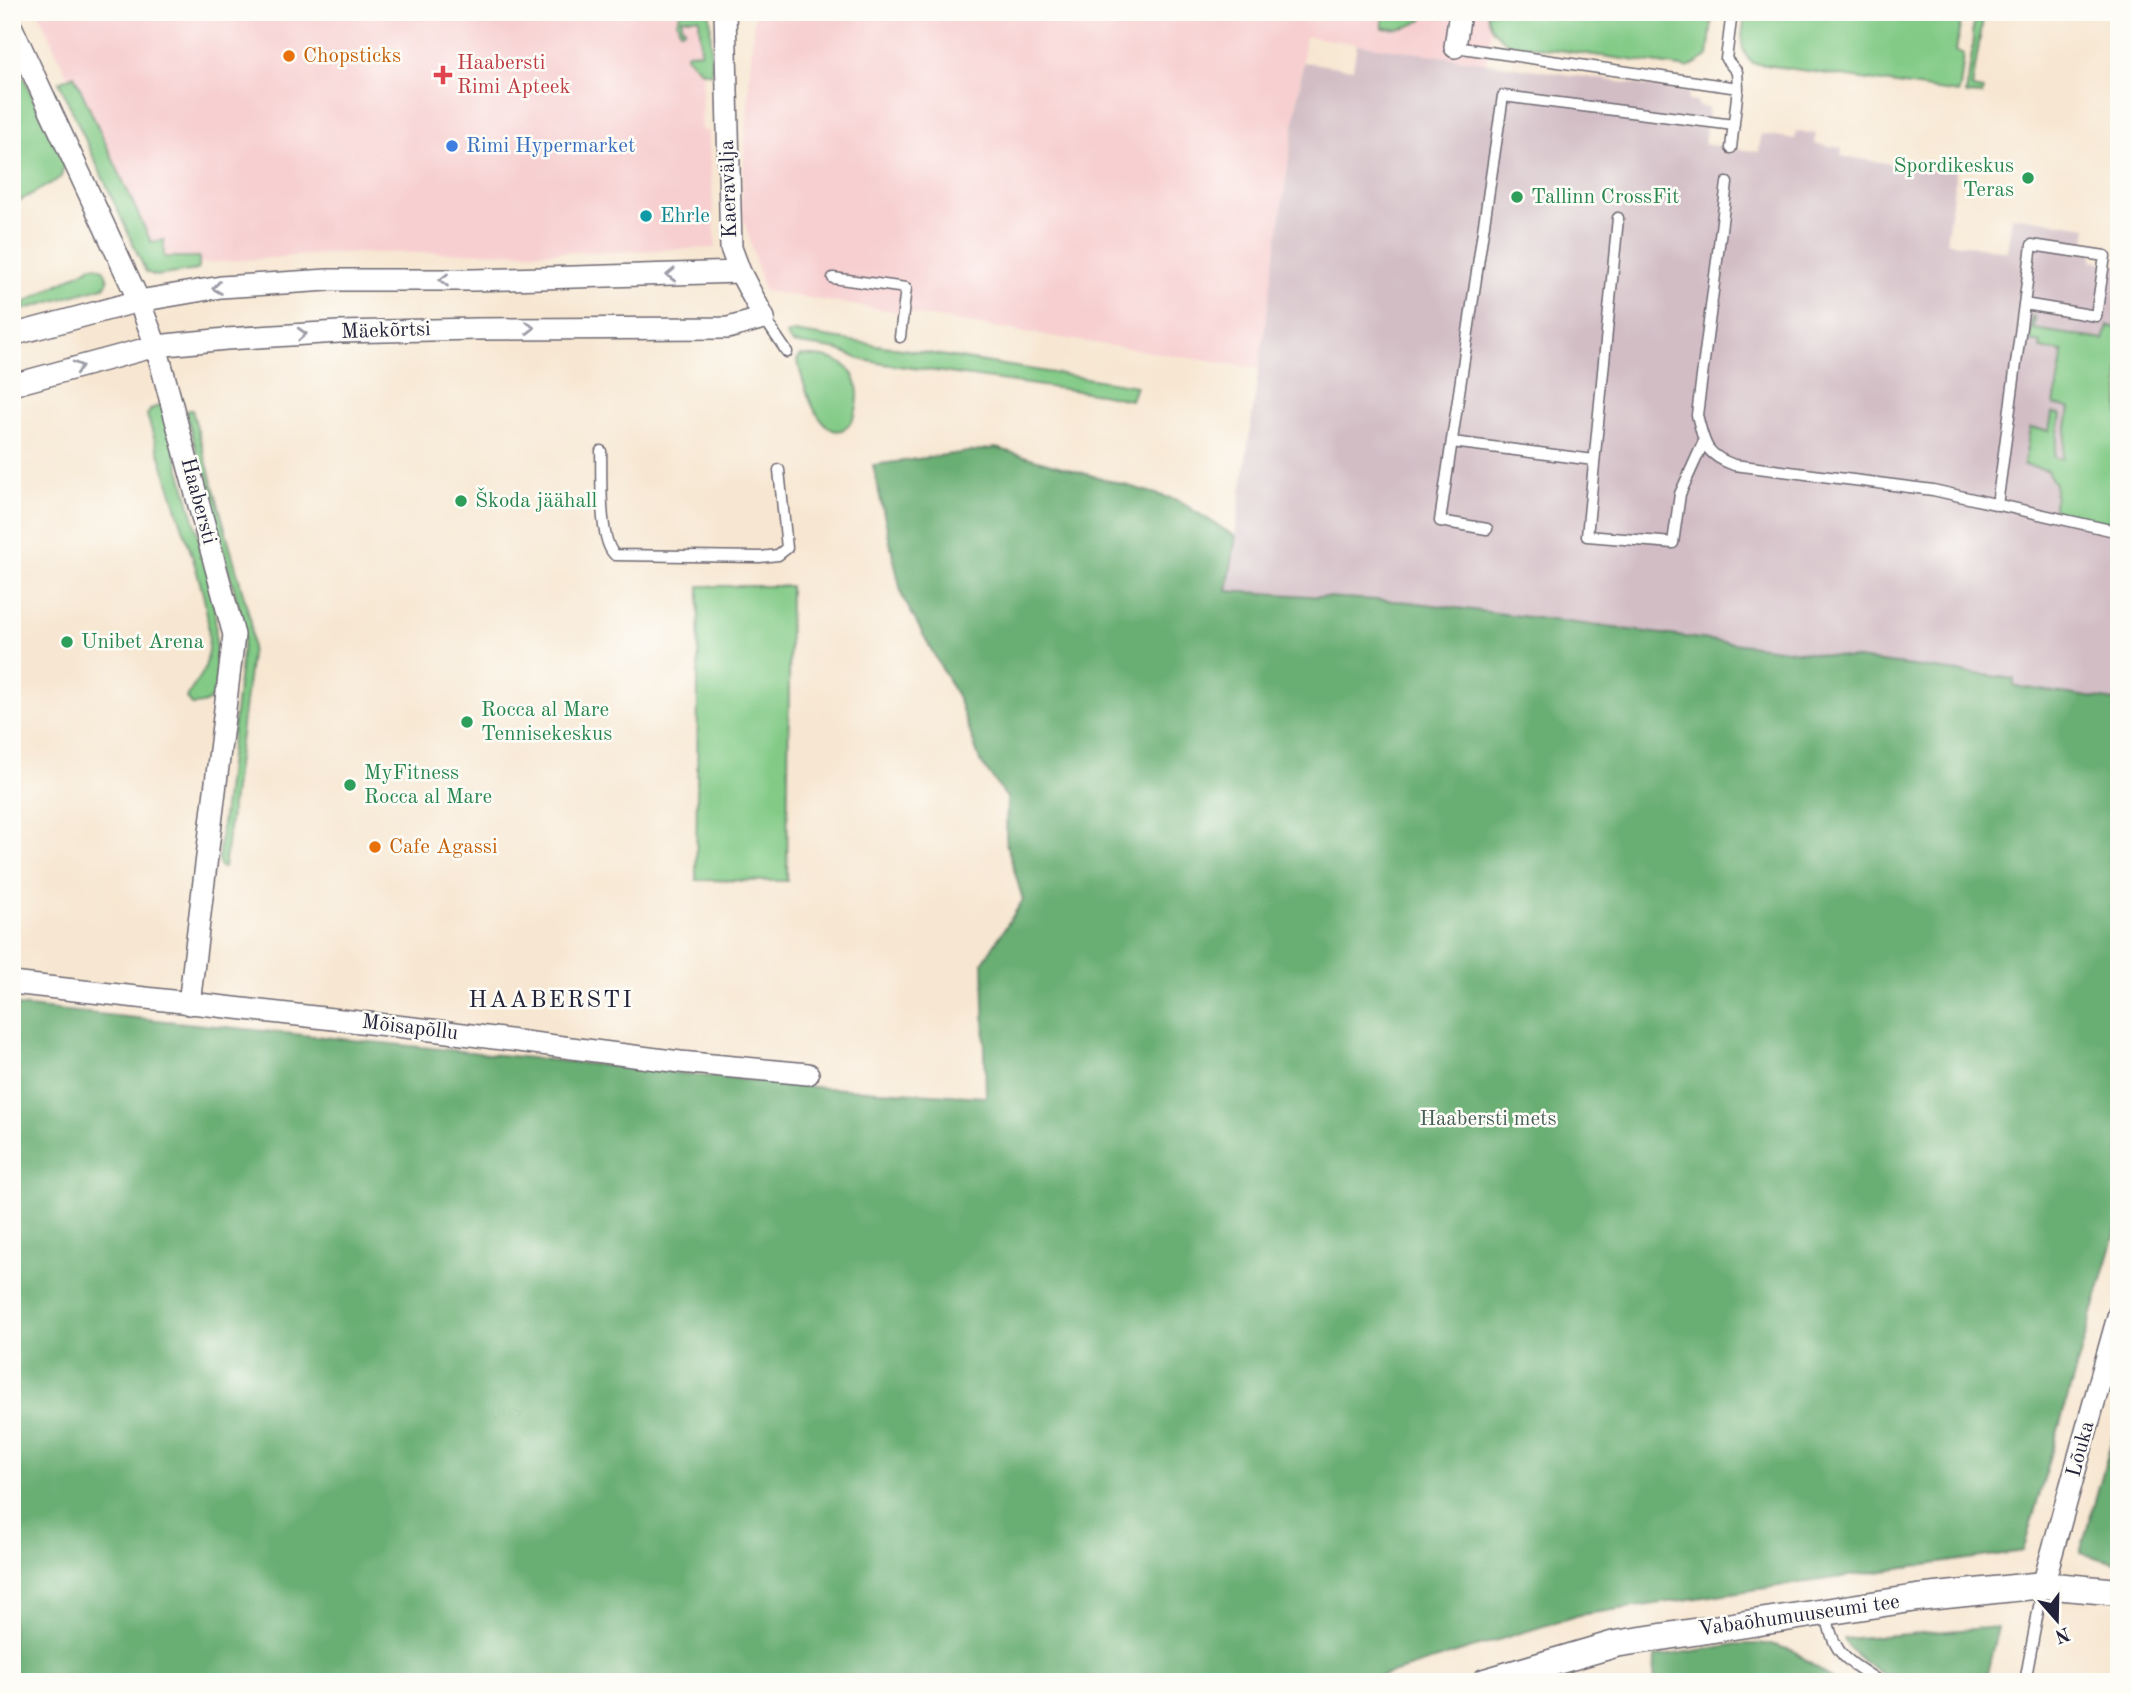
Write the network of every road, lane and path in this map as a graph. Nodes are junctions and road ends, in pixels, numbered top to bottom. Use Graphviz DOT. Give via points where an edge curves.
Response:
graph roads {
  1 [pos="724,12"];
  2 [pos="1460,12"];
  3 [pos="1732,12"];
  4 [pos="15,41"];
  5 [pos="1455,47"];
  6 [pos="1738,88"];
  7 [pos="1734,125"];
  8 [pos="1731,148"];
  9 [pos="1727,183"];
  10 [pos="1618,218"];
  11 [pos="740,272"];
  12 [pos="832,278"];
  13 [pos="139,301"];
  14 [pos="2024,304"];
  15 [pos="764,318"];
  16 [pos="12,335"];
  17 [pos="900,337"];
  18 [pos="156,346"];
  19 [pos="787,352"];
  20 [pos="12,385"];
  21 [pos="1704,441"];
  22 [pos="1452,442"];
  23 [pos="601,450"];
  24 [pos="1594,460"];
  25 [pos="779,470"];
  26 [pos="1997,505"];
  27 [pos="1487,529"];
  28 [pos="2119,531"];
  29 [pos="12,983"];
  30 [pos="189,1004"];
  31 [pos="808,1074"];
  32 [pos="2119,1313"];
  33 [pos="2043,1586"];
  34 [pos="2119,1592"];
  35 [pos="1826,1613"];
  36 [pos="1485,1682"];
  37 [pos="1880,1682"];
  38 [pos="2025,1682"];
  1 -- 11 [label="street, Kaeravälja" via="731,248"];
  2 -- 5 [label="street"];
  3 -- 6 [label="lane" via="1726,59 1737,72"];
  4 -- 13 [label="street, Haabersti"];
  5 -- 6 [label="lane"];
  6 -- 7 [label="lane"];
  7 -- 8 [label="lane"];
  7 -- 22 [label="lane" via="1503,96"];
  9 -- 21 [label="lane" via="1697,415"];
  10 -- 24 [label="lane"];
  11 -- 13 [label="street, one-way" via="473,281 328,280 221,287"];
  11 -- 15 [label="street, Kaeravälja"];
  12 -- 17 [label="lane" via="906,288"];
  13 -- 16 [label="street"];
  13 -- 18 [label="street, Haabersti"];
  14 -- 14 [label="lane" via="2032,245 2105,256 2096,316"];
  14 -- 26 [label="lane"];
  18 -- 15 [label="street, Mäekõrtsi, one-way" via="339,332 728,328"];
  15 -- 19 [label="lane, Kaeravälja"];
  20 -- 18 [label="street, Mäekõrtsi, one-way"];
  18 -- 30 [label="street, Haabersti" via="233,635"];
  21 -- 24 [label="lane" via="1680,494 1673,543 1587,536"];
  21 -- 26 [label="lane" via="1714,458 1734,465 1933,490"];
  22 -- 24 [label="lane"];
  22 -- 27 [label="lane" via="1440,521"];
  23 -- 25 [label="lane" via="605,536 615,555 778,555 787,548"];
  26 -- 28 [label="lane"];
  29 -- 30 [label="street, Mõisapõllu"];
  30 -- 31 [label="street, Mõisapõllu"];
  32 -- 33 [label="street, Lõuka"];
  33 -- 34 [label="street, Vabaõhumuuseumi tee"];
  33 -- 35 [label="street, Vabaõhumuuseumi tee" via="1917,1598"];
  33 -- 38 [label="lane"];
  35 -- 36 [label="street, Vabaõhumuuseumi tee" via="1615,1644"];
  35 -- 37 [label="lane" via="1837,1650"];
}
